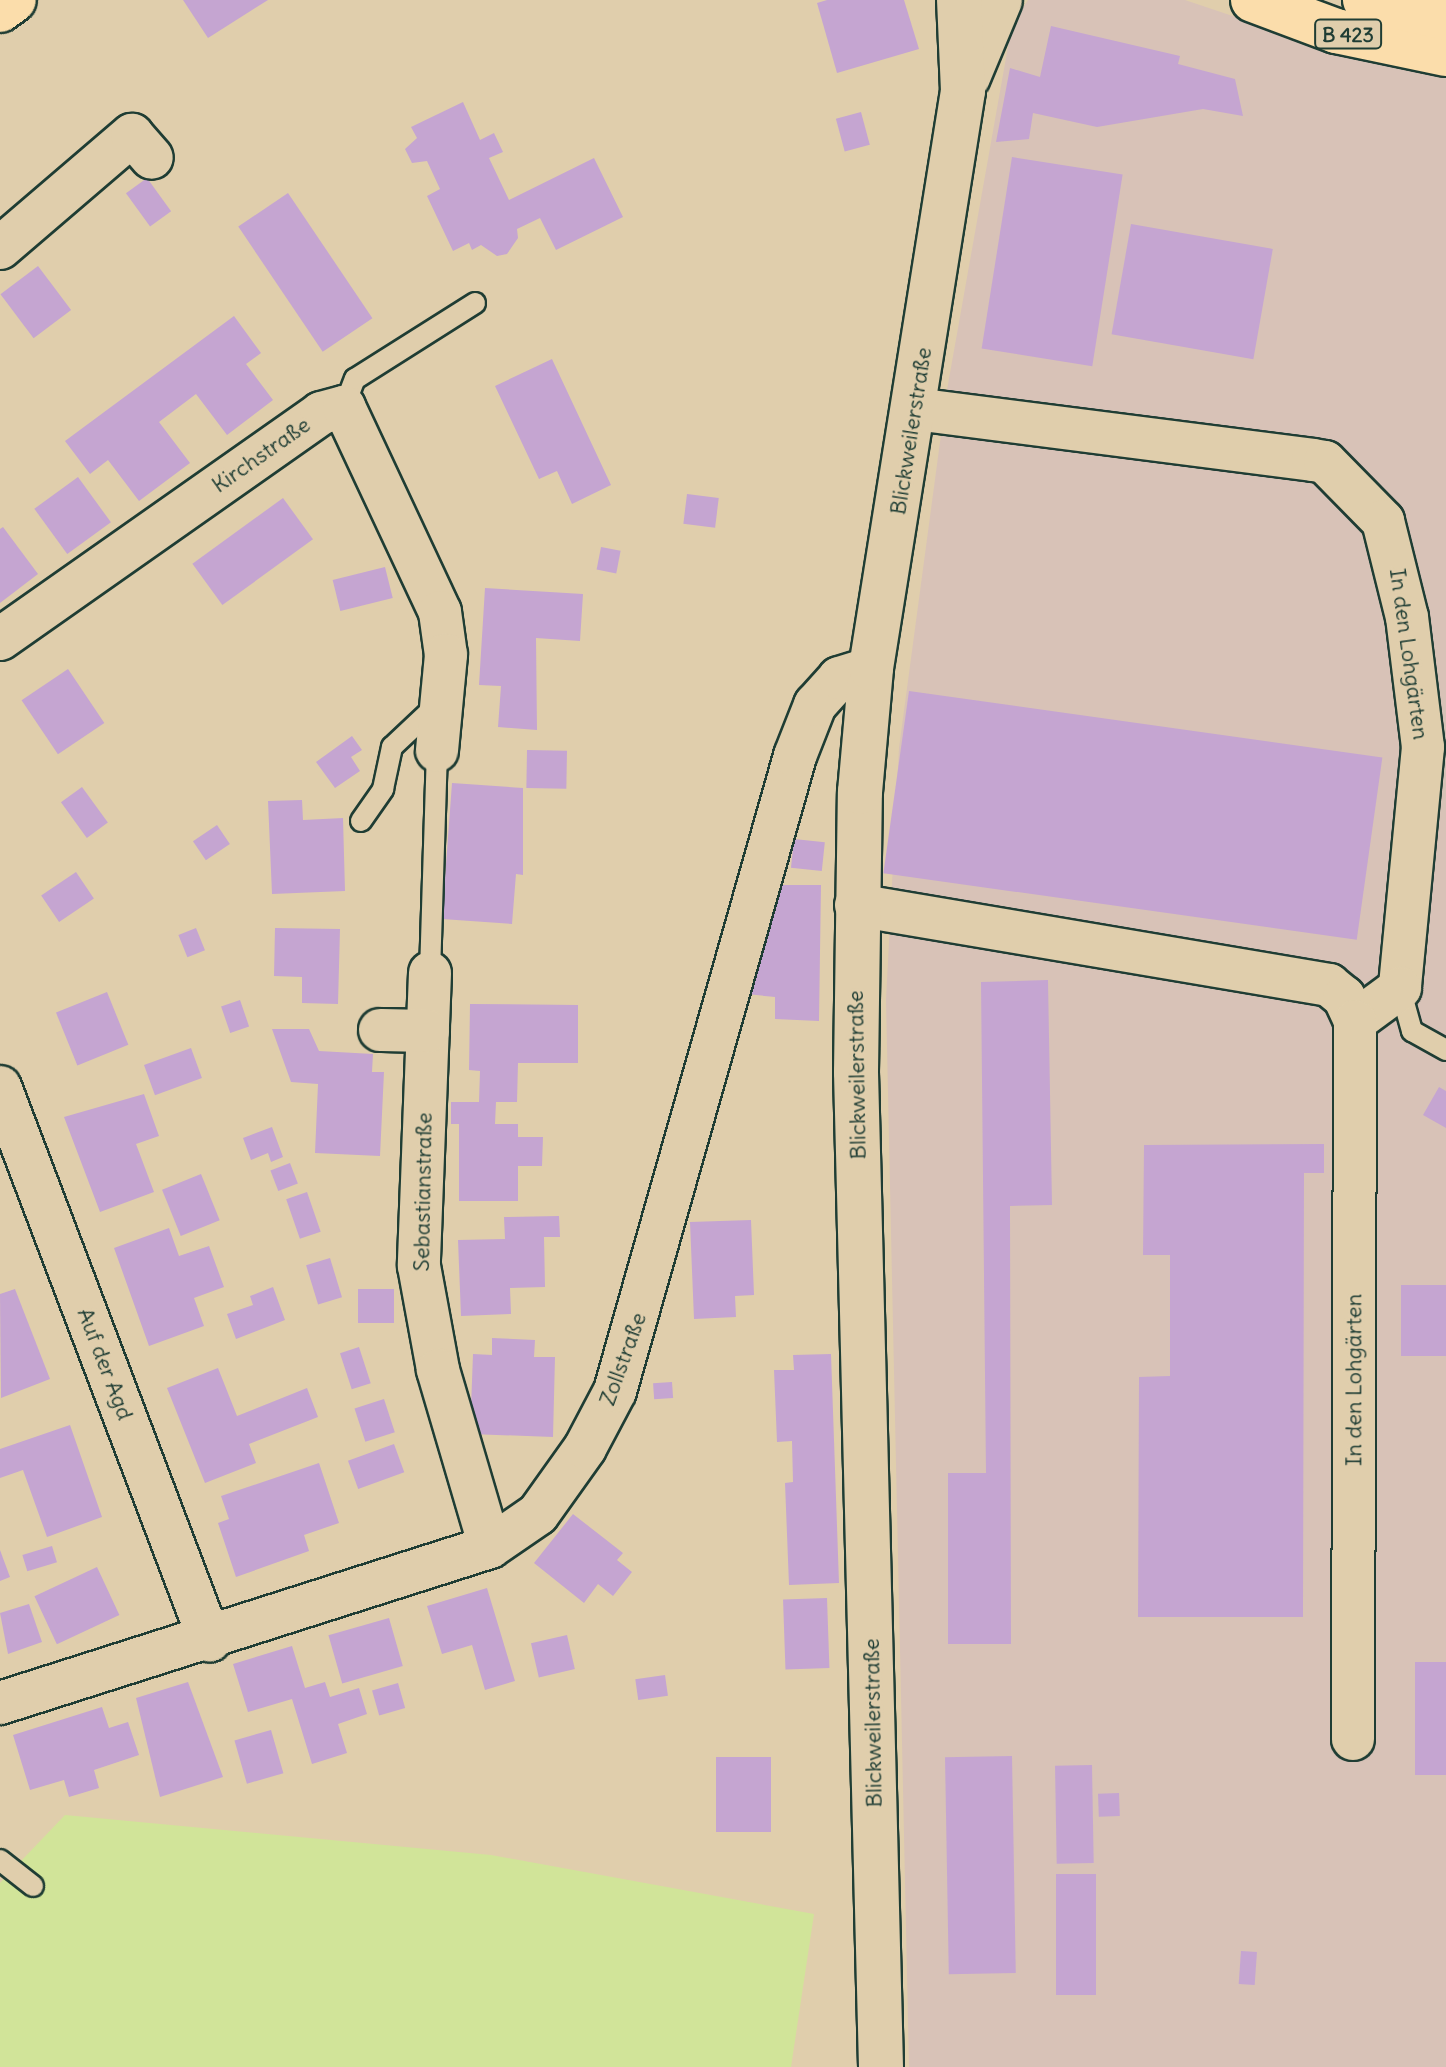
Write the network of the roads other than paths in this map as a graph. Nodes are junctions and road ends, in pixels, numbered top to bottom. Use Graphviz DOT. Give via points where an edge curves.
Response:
graph roads {
  1 [pos="14,0"];
  2 [pos="959,0"];
  3 [pos="1000,0"];
  4 [pos="1253,0"];
  5 [pos="1365,0"];
  6 [pos="0,10"];
  7 [pos="1446,18"];
  8 [pos="1446,54"];
  9 [pos="963,91"];
  10 [pos="152,158"];
  11 [pos="0,248"];
  12 [pos="475,303"];
  13 [pos="344,407"];
  14 [pos="915,409"];
  15 [pos="0,639"];
  16 [pos="871,668"];
  17 [pos="444,700"];
  18 [pos="437,751"];
  19 [pos="361,821"];
  20 [pos="856,905"];
  21 [pos="430,973"];
  22 [pos="1400,988"];
  23 [pos="1355,1021"];
  24 [pos="380,1030"];
  25 [pos="428,1031"];
  26 [pos="1446,1050"];
  27 [pos="0,1087"];
  28 [pos="490,1547"];
  29 [pos="210,1641"];
  30 [pos="0,1703"];
  31 [pos="1353,1739"];
  32 [pos="0,1860"];
  33 [pos="33,1886"];
  34 [pos="881,2067"];
  1 -- 6 [label="main road"];
  2 -- 9 [label="street, Blickweilerstraße"];
  3 -- 9 [label="street, Blickweilerstraße"];
  4 -- 8 [label="main road, B 423" via="1336,31"];
  5 -- 7 [label="main road, B 423"];
  9 -- 14 [label="street, Blickweilerstraße"];
  10 -- 11 [label="street" via="132,135"];
  12 -- 13 [label="lane" via="355,379"];
  13 -- 15 [label="street, Kirchstraße" via="321,413"];
  13 -- 17 [label="street" via="440,612"];
  14 -- 16 [label="street, Blickweilerstraße"];
  14 -- 22 [label="street, In den Lohgärten" via="1269,449 1325,462 1383,521 1407,617 1423,747"];
  16 -- 20 [label="street, Blickweilerstraße"];
  16 -- 28 [label="street, Zollstraße" via="839,678 815,705 795,756 615,1391 585,1448 538,1514"];
  17 -- 18 [label="street"];
  17 -- 19 [label="lane" via="415,719 392,747 383,789"];
  18 -- 21 [label="lane"];
  20 -- 23 [label="street" via="1329,985"];
  20 -- 34 [label="street, Blickweilerstraße"];
  21 -- 25 [label="street, Sebastianstraße"];
  22 -- 23 [label="street"];
  22 -- 26 [label="lane" via="1412,1031"];
  23 -- 31 [label="street, In den Lohgärten"];
  24 -- 25 [label="street"];
  25 -- 28 [label="street, Sebastianstraße" via="419,1266 438,1370"];
  27 -- 29 [label="street, Auf der Agd"];
  28 -- 29 [label="street, Zollstraße"];
  29 -- 30 [label="street, Zollstraße"];
  32 -- 33 [label="lane"];
}
